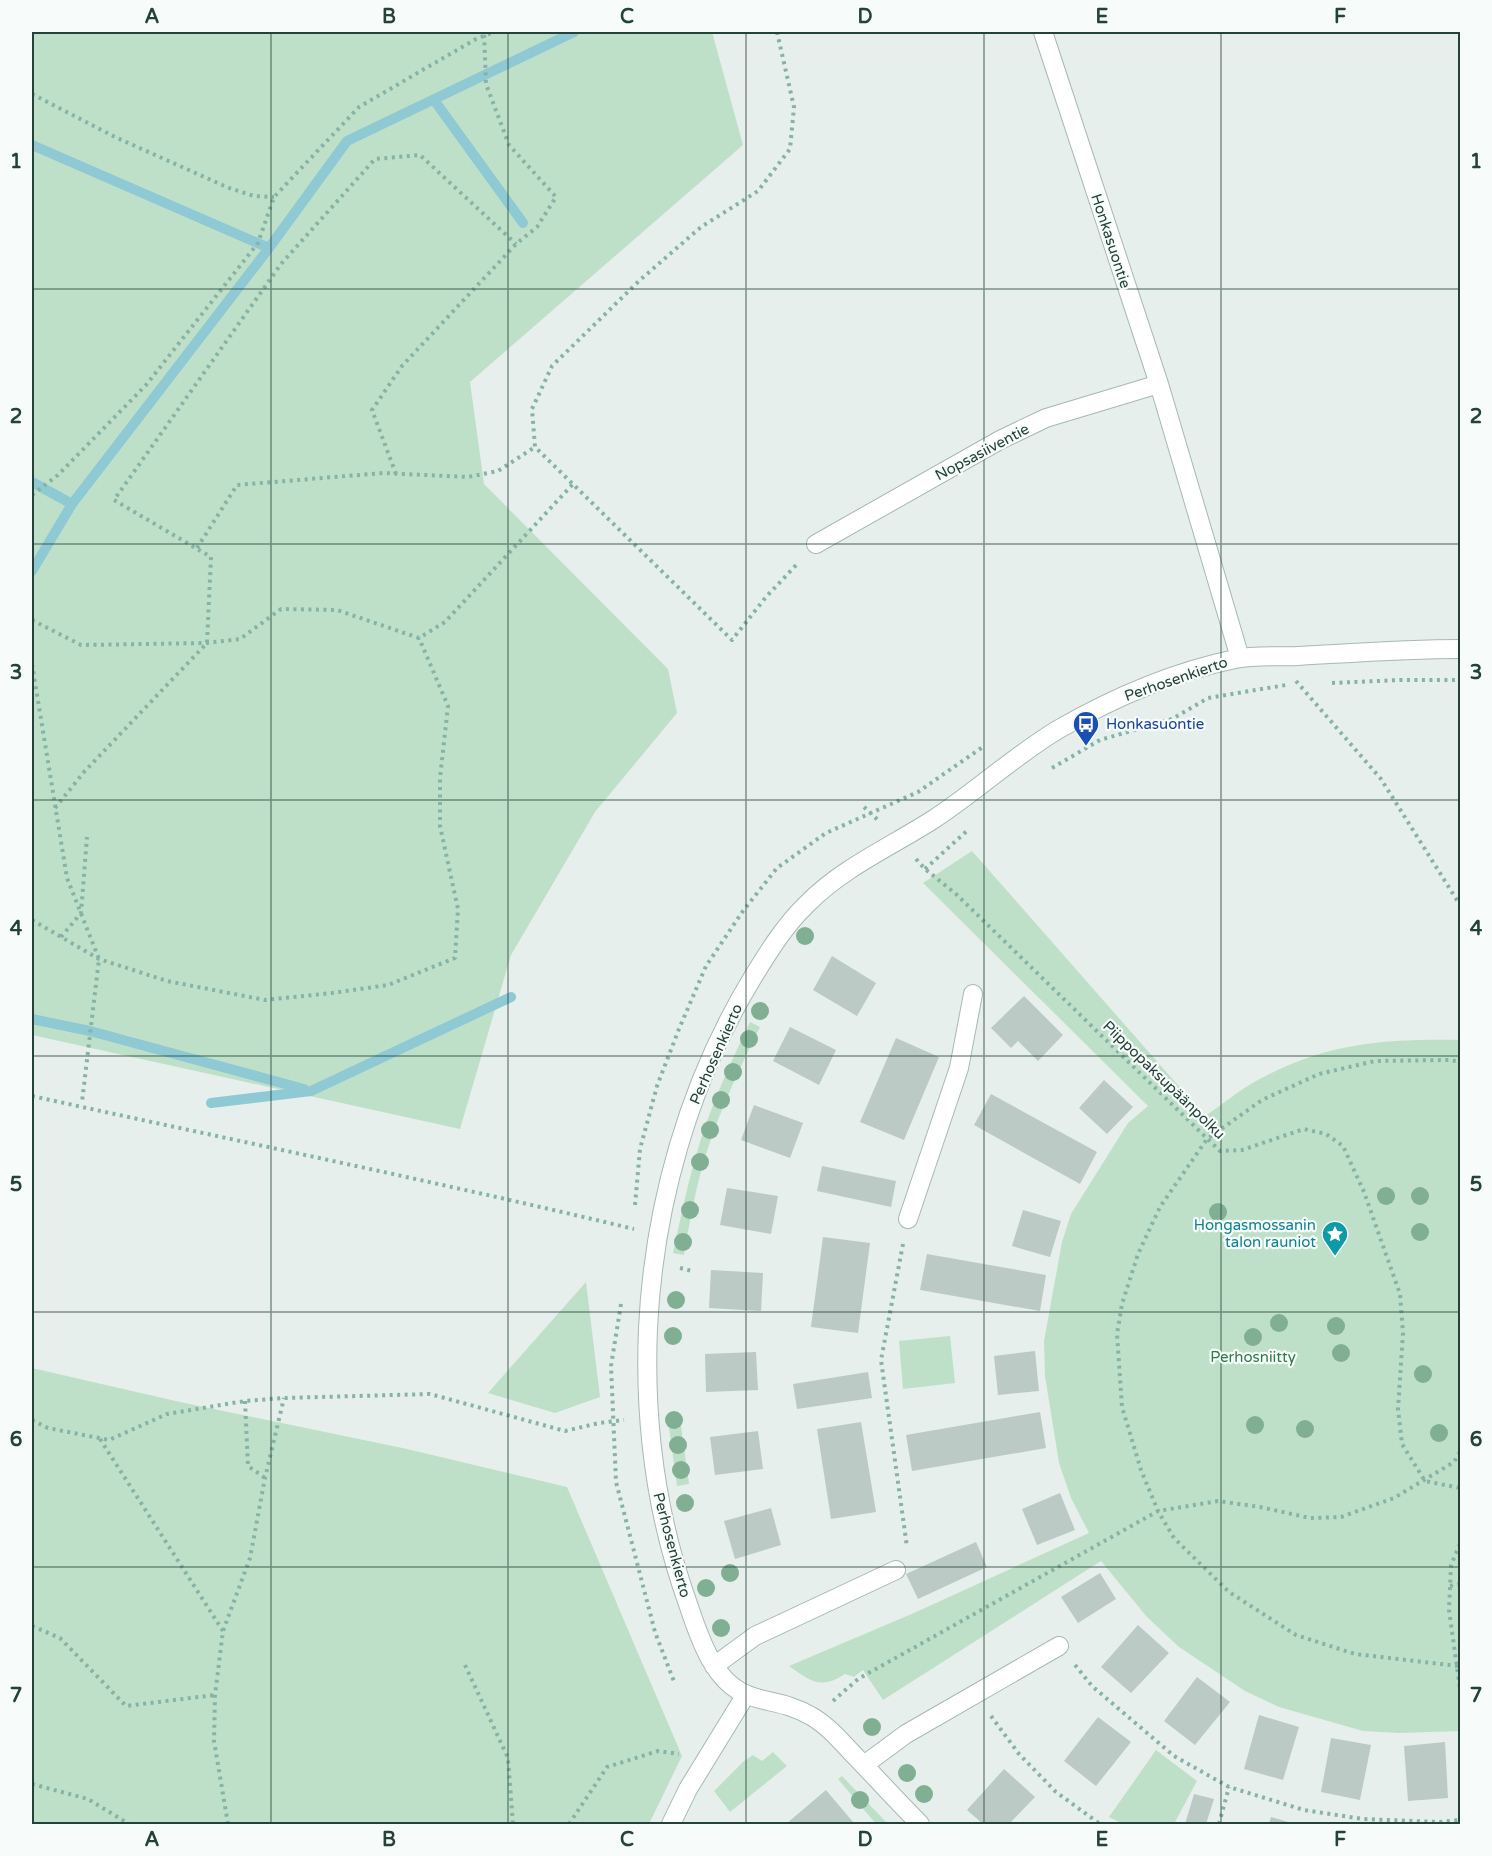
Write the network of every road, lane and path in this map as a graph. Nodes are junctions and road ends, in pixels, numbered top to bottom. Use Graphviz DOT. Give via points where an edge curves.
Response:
graph roads {
  1 [pos="494,32"];
  2 [pos="777,32"];
  3 [pos="1043,32"];
  4 [pos="484,34"];
  5 [pos="32,94"];
  6 [pos="274,197"];
  7 [pos="516,244"];
  8 [pos="1159,384"];
  9 [pos="535,447"];
  10 [pos="396,474"];
  11 [pos="573,484"];
  12 [pos="32,495"];
  13 [pos="816,544"];
  14 [pos="198,548"];
  15 [pos="32,620"];
  16 [pos="419,638"];
  17 [pos="207,644"];
  18 [pos="1461,649"];
  19 [pos="1240,658"];
  20 [pos="32,664"];
  21 [pos="1461,680"];
  22 [pos="1296,683"];
  23 [pos="1307,683"];
  24 [pos="1330,683"];
  25 [pos="1050,769"];
  26 [pos="55,808"];
  27 [pos="973,826"];
  28 [pos="87,837"];
  29 [pos="899,840"];
  30 [pos="925,869"];
  31 [pos="1461,905"];
  32 [pos="81,913"];
  33 [pos="32,920"];
  34 [pos="61,937"];
  35 [pos="99,959"];
  36 [pos="973,994"];
  37 [pos="1461,1062"];
  38 [pos="32,1095"];
  39 [pos="82,1102"];
  40 [pos="1207,1139"];
  41 [pos="908,1219"];
  42 [pos="658,1235"];
  43 [pos="285,1398"];
  44 [pos="245,1401"];
  45 [pos="32,1420"];
  46 [pos="649,1420"];
  47 [pos="100,1439"];
  48 [pos="1461,1452"];
  49 [pos="265,1478"];
  50 [pos="1425,1481"];
  51 [pos="1461,1488"];
  52 [pos="1158,1511"];
  53 [pos="1461,1544"];
  54 [pos="897,1570"];
  55 [pos="1461,1584"];
  56 [pos="1450,1586"];
  57 [pos="32,1626"];
  58 [pos="223,1631"];
  59 [pos="1059,1646"];
  60 [pos="465,1665"];
  61 [pos="714,1666"];
  62 [pos="1458,1666"];
  63 [pos="858,1679"];
  64 [pos="1461,1689"];
  65 [pos="975,1694"];
  66 [pos="215,1695"];
  67 [pos="745,1696"];
  68 [pos="706,1758"];
  69 [pos="864,1765"];
  70 [pos="32,1785"];
  71 [pos="1229,1787"];
  72 [pos="1461,1820"];
  73 [pos="129,1824"];
  74 [pos="228,1824"];
  75 [pos="513,1824"];
  76 [pos="569,1824"];
  77 [pos="671,1824"];
  78 [pos="920,1824"];
  79 [pos="1100,1824"];
  80 [pos="1219,1824"];
  1 -- 4 [label="path"];
  2 -- 9 [label="path" via="794,108 790,149 758,191 701,227 552,366 532,409"];
  3 -- 8 [label="street, Honkasuontie"];
  4 -- 6 [label="path" via="359,107"];
  4 -- 7 [label="path" via="486,84 509,145 556,197 537,227"];
  5 -- 6 [label="path" via="115,137 229,188"];
  6 -- 12 [label="path" via="258,243 146,385 58,475"];
  7 -- 10 [label="path" via="402,366 372,410"];
  7 -- 14 [label="path" via="420,155 375,159 281,264 114,500"];
  8 -- 13 [label="street, Nopsasiiventie" via="1046,418"];
  8 -- 19 [label="street, Honkasuontie"];
  9 -- 10 [label="path" via="498,471 468,477"];
  9 -- 11 [label="path"];
  10 -- 14 [label="path" via="237,485"];
  11 -- 13 [label="path" via="732,640"];
  11 -- 16 [label="path" via="445,622"];
  14 -- 17 [label="path" via="211,556"];
  15 -- 17 [label="path" via="81,645"];
  16 -- 17 [label="path" via="337,610 281,609 240,639"];
  16 -- 35 [label="path" via="448,706 440,778 440,826 458,909 455,958 388,984 265,999 166,981"];
  17 -- 26 [label="path" via="84,772"];
  18 -- 19 [label="street, Perhosenkierto"];
  19 -- 29 [label="street, Perhosenkierto" via="1125,695 1056,731 936,818"];
  20 -- 26 [label="path"];
  21 -- 24 [label="path"];
  22 -- 23 [label="path"];
  22 -- 25 [label="path" via="1208,698 1172,719 1100,740"];
  22 -- 31 [label="path" via="1381,779"];
  26 -- 32 [label="path" via="67,878"];
  27 -- 30 [label="path"];
  28 -- 32 [label="path"];
  29 -- 30 [label="path, Piippopaksupäänpolku"];
  29 -- 42 [label="street, Perhosenkierto" via="808,902 767,954 738,1002 698,1090 676,1155"];
  30 -- 40 [label="path, Piippopaksupäänpolku" via="956,894"];
  32 -- 34 [label="path"];
  32 -- 35 [label="path"];
  33 -- 34 [label="path"];
  34 -- 35 [label="path"];
  35 -- 39 [label="path"];
  36 -- 41 [label="street" via="959,1068"];
  37 -- 40 [label="path" via="1375,1061 1319,1074 1262,1100"];
  38 -- 42 [label="path" via="481,1192"];
  40 -- 50 [label="path, Piippopaksupäänpolku" via="1220,1152 1242,1150 1304,1129 1326,1134 1343,1146 1364,1192 1400,1294 1403,1333 1398,1409 1402,1444"];
  40 -- 52 [label="path" via="1160,1207 1138,1254 1117,1334 1122,1407"];
  41 -- 54 [label="path" via="881,1360 909,1555"];
  42 -- 46 [label="street, Perhosenkierto" via="649,1320"];
  43 -- 44 [label="path"];
  43 -- 46 [label="path" via="430,1394 565,1431 606,1422"];
  43 -- 49 [label="path"];
  44 -- 47 [label="path" via="167,1414 109,1440"];
  44 -- 49 [label="path" via="248,1466"];
  45 -- 47 [label="path" via="48,1428"];
  46 -- 61 [label="street, Perhosenkierto" via="658,1494 677,1574"];
  47 -- 58 [label="path"];
  48 -- 50 [label="path" via="1454,1462"];
  49 -- 58 [label="path" via="250,1558"];
  50 -- 51 [label="path"];
  50 -- 52 [label="path" via="1394,1498 1341,1516 1310,1518 1218,1501"];
  52 -- 62 [label="path" via="1174,1539 1229,1592 1296,1635 1355,1654"];
  52 -- 63 [label="path"];
  53 -- 56 [label="path" via="1451,1565"];
  54 -- 61 [label="street" via="755,1636"];
  55 -- 56 [label="path"];
  56 -- 62 [label="path" via="1449,1610"];
  57 -- 66 [label="path" via="60,1638 126,1706"];
  58 -- 66 [label="path"];
  59 -- 65 [label="street"];
  59 -- 71 [label="path" via="1092,1686 1174,1756"];
  60 -- 75 [label="path" via="508,1758"];
  61 -- 67 [label="street, Perhosenkierto"];
  62 -- 64 [label="path"];
  65 -- 69 [label="street" via="906,1734"];
  65 -- 79 [label="path" via="1019,1754 1056,1792"];
  66 -- 74 [label="path" via="214,1741"];
  67 -- 68 [label="street"];
  67 -- 69 [label="street, Perhosenkierto" via="814,1717"];
  68 -- 76 [label="path" via="658,1751 607,1767"];
  68 -- 77 [label="street"];
  69 -- 78 [label="street, Perhosenkierto"];
  70 -- 73 [label="path" via="88,1799"];
  71 -- 72 [label="path" via="1304,1810 1363,1819"];
  71 -- 80 [label="path"];
}
